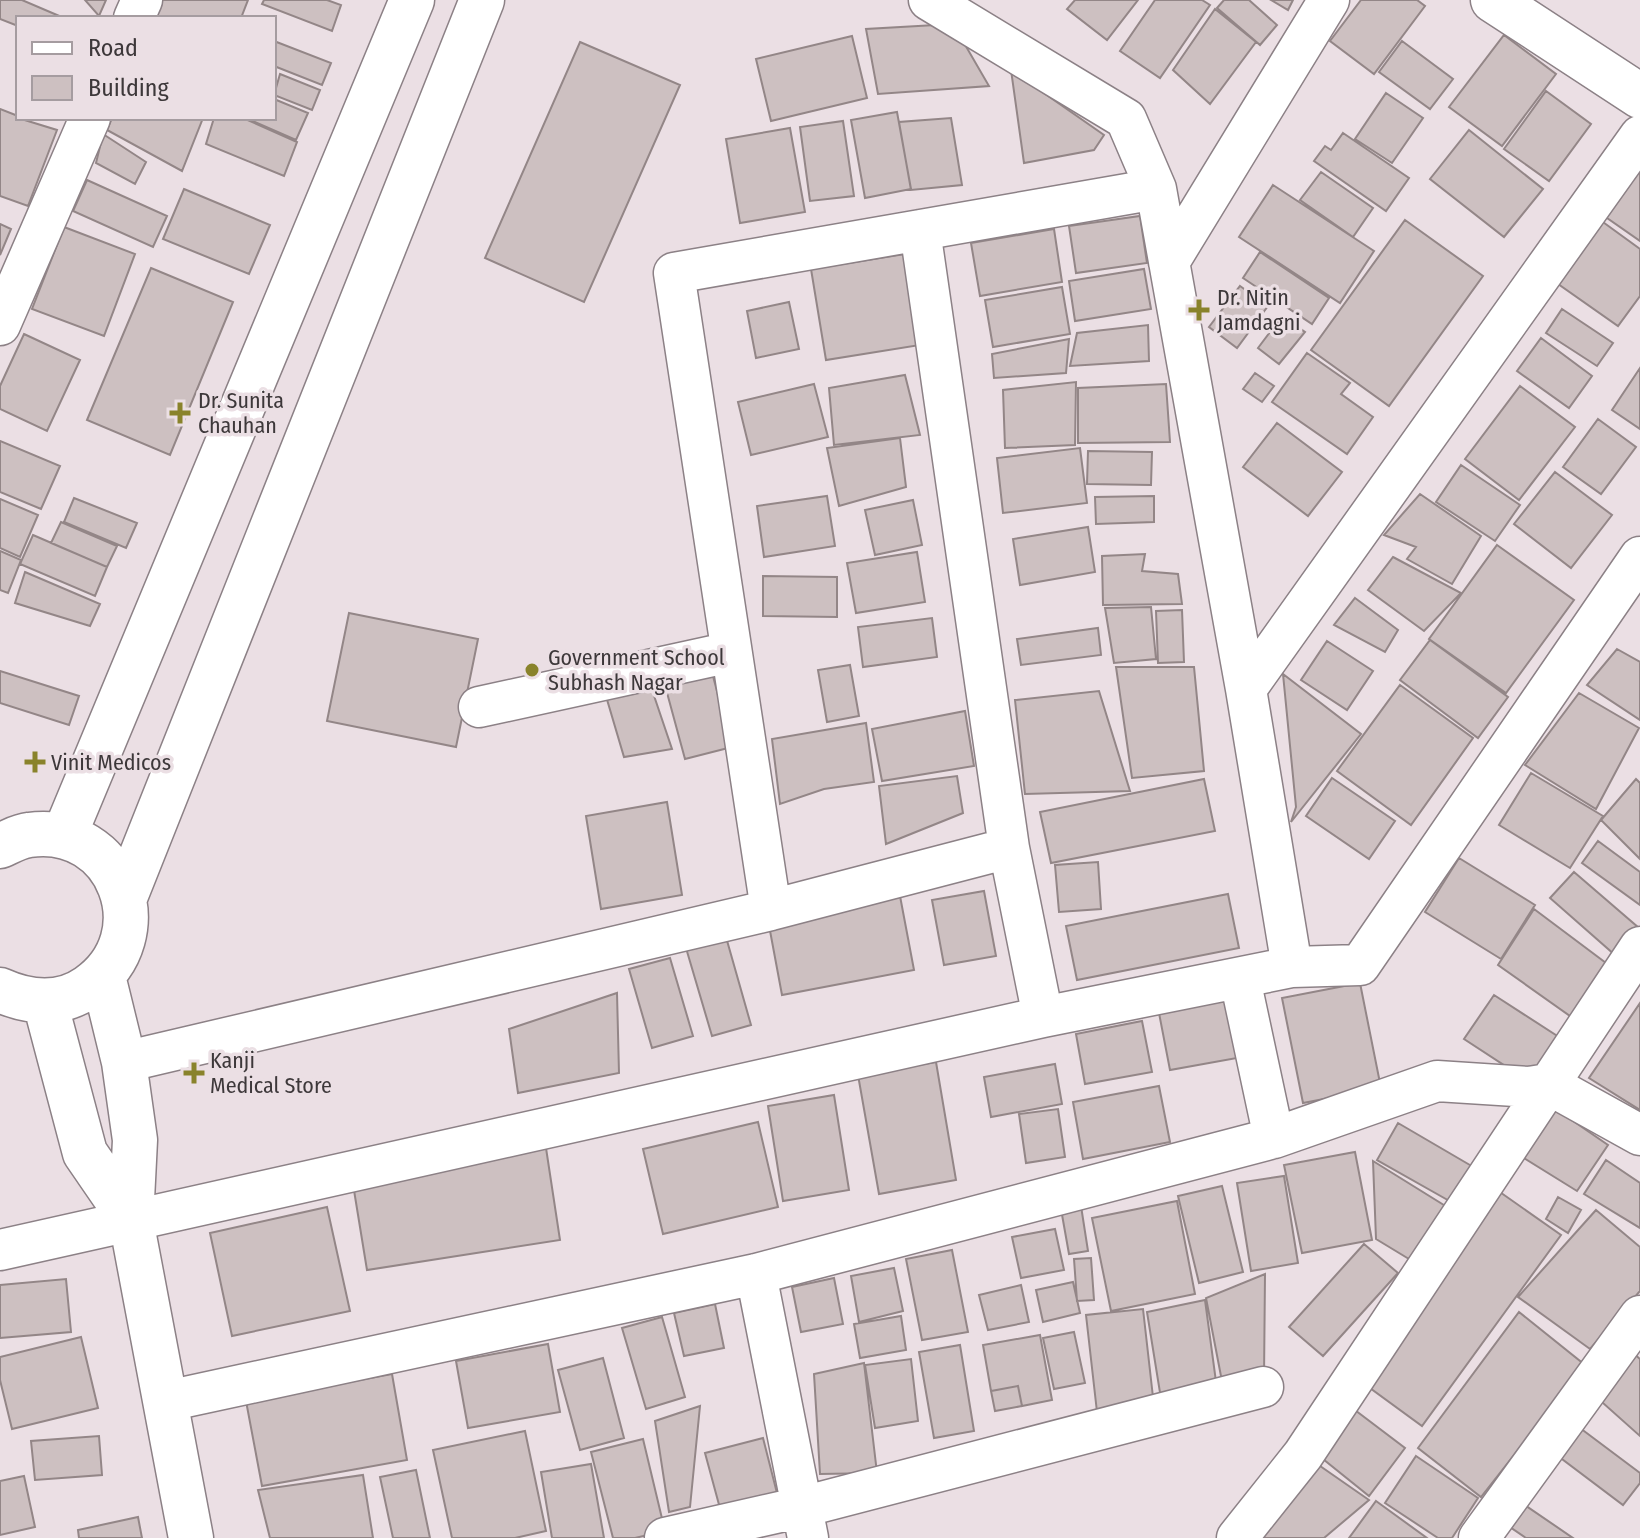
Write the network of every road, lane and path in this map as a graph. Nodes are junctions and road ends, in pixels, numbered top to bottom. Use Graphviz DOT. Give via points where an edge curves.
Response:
graph roads {
  1 [pos="412,0"];
  2 [pos="482,0"];
  3 [pos="929,0"];
  4 [pos="1329,0"];
  5 [pos="1493,0"];
  6 [pos="1640,96"];
  7 [pos="89,120"];
  8 [pos="1640,136"];
  9 [pos="1156,189"];
  10 [pos="920,230"];
  11 [pos="1169,262"];
  12 [pos="0,325"];
  13 [pos="1640,557"];
  14 [pos="731,652"];
  15 [pos="1246,689"];
  16 [pos="479,707"];
  17 [pos="64,836"];
  18 [pos="0,846"];
  19 [pos="1009,848"];
  20 [pos="125,897"];
  21 [pos="771,910"];
  22 [pos="1640,947"];
  23 [pos="1292,967"];
  24 [pos="103,976"];
  25 [pos="1240,979"];
  26 [pos="0,990"];
  27 [pos="45,1002"];
  28 [pos="1043,1017"];
  29 [pos="124,1062"];
  30 [pos="1548,1084"];
  31 [pos="1640,1135"];
  32 [pos="1274,1138"];
  33 [pos="131,1220"];
  34 [pos="0,1250"];
  35 [pos="756,1274"];
  36 [pos="1640,1316"];
  37 [pos="1263,1387"];
  38 [pos="167,1401"];
  39 [pos="805,1523"];
  40 [pos="191,1538"];
  41 [pos="665,1538"];
  42 [pos="1237,1538"];
  43 [pos="1479,1538"];
  1 -- 17 [label="main road"];
  2 -- 20 [label="main road"];
  3 -- 9 [label="street" via="1126,119"];
  4 -- 11 [label="street"];
  5 -- 6 [label="main road"];
  7 -- 12 [label="street"];
  8 -- 15 [label="street"];
  9 -- 10 [label="street"];
  9 -- 11 [label="street"];
  10 -- 14 [label="street" via="674,273"];
  10 -- 19 [label="street"];
  11 -- 15 [label="street"];
  13 -- 23 [label="street" via="1360,965"];
  14 -- 16 [label="street"];
  14 -- 21 [label="street"];
  15 -- 23 [label="street"];
  17 -- 18 [label="main road" via="28,835"];
  17 -- 20 [label="main road" via="91,848 112,870"];
  19 -- 21 [label="street"];
  19 -- 28 [label="street"];
  20 -- 24 [label="main road" via="126,926 119,953"];
  21 -- 29 [label="street"];
  22 -- 30 [label="street"];
  23 -- 25 [label="street"];
  24 -- 27 [label="main road" via="76,995"];
  24 -- 29 [label="main road"];
  25 -- 28 [label="street"];
  25 -- 32 [label="street"];
  26 -- 27 [label="main road"];
  27 -- 33 [label="main road" via="85,1153"];
  28 -- 33 [label="street"];
  29 -- 33 [label="main road" via="135,1140"];
  30 -- 31 [label="street"];
  30 -- 32 [label="street" via="1437,1081"];
  30 -- 42 [label="street" via="1303,1455"];
  32 -- 35 [label="street"];
  33 -- 34 [label="street"];
  33 -- 38 [label="main road"];
  35 -- 38 [label="street"];
  35 -- 39 [label="street"];
  36 -- 43 [label="street"];
  37 -- 39 [label="street"];
  38 -- 40 [label="main road"];
  39 -- 41 [label="street"];
}
